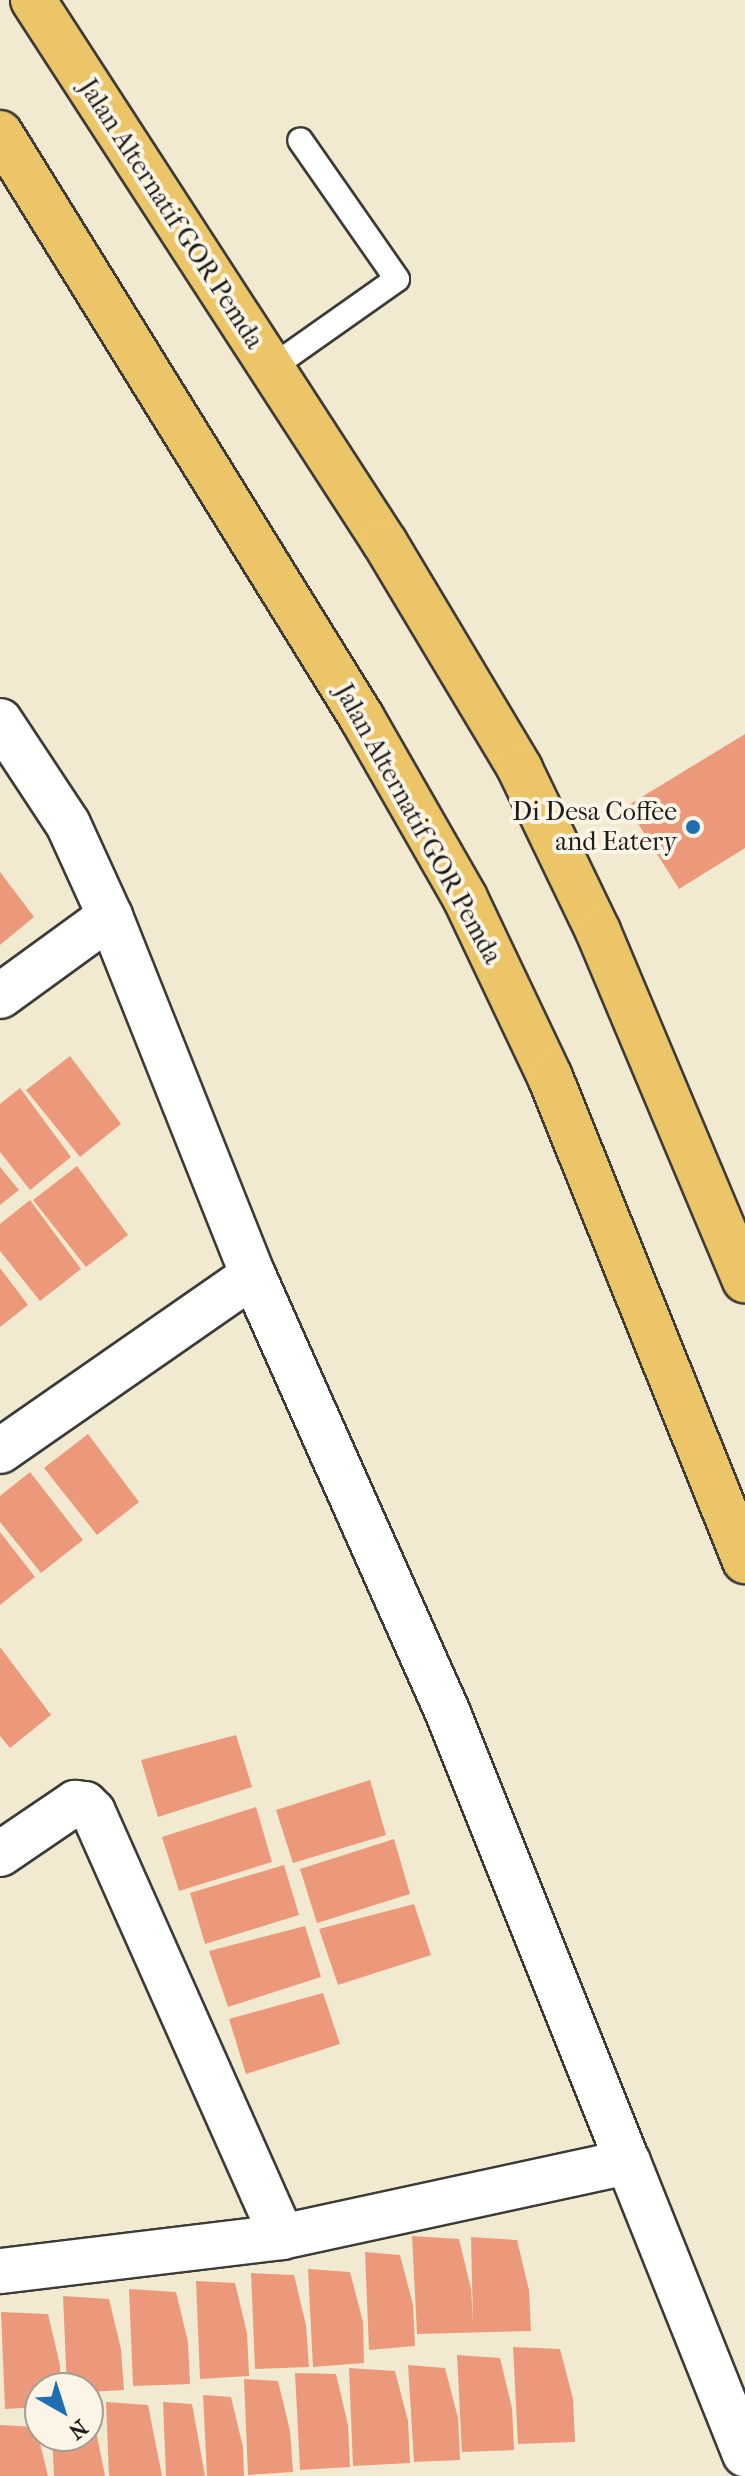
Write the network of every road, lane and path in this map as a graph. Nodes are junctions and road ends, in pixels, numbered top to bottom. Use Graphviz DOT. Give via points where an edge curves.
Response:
graph roads {
  1 [pos="33,0"];
  2 [pos="0,133"];
  3 [pos="300,140"];
  4 [pos="271,368"];
  5 [pos="0,721"];
  6 [pos="110,916"];
  7 [pos="0,996"];
  8 [pos="253,1275"];
  9 [pos="745,1280"];
  10 [pos="0,1451"];
  11 [pos="745,1561"];
  12 [pos="0,1854"];
  13 [pos="628,2162"];
  14 [pos="282,2237"];
  15 [pos="0,2271"];
  16 [pos="745,2455"];
  1 -- 4 [label="main road, Jalan Alternatif GOR Pemda"];
  2 -- 11 [label="main road, Jalan Alternatif GOR Pemda" via="362,718 465,898 550,1077"];
  3 -- 4 [label="lane" via="397,279"];
  4 -- 9 [label="main road, Jalan Alternatif GOR Pemda" via="385,543 520,769 598,931"];
  5 -- 6 [label="street" via="68,824"];
  6 -- 7 [label="street"];
  6 -- 8 [label="street"];
  8 -- 10 [label="street"];
  8 -- 13 [label="street" via="448,1713"];
  12 -- 14 [label="street" via="75,1803 93,1812"];
  13 -- 14 [label="street"];
  13 -- 16 [label="street"];
  14 -- 15 [label="street"];
}
